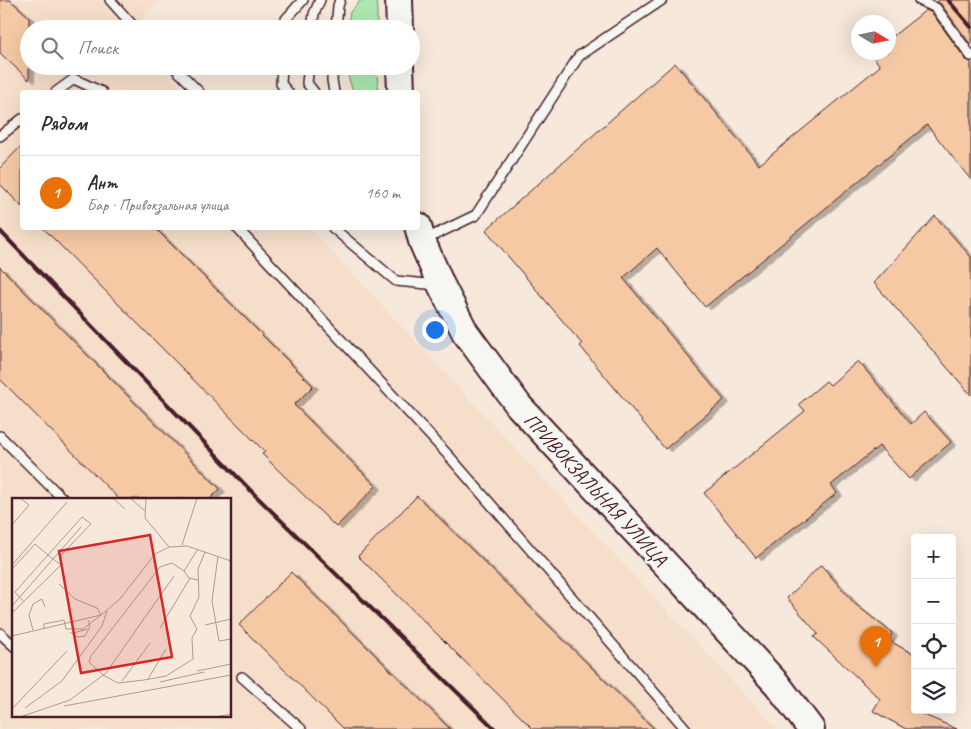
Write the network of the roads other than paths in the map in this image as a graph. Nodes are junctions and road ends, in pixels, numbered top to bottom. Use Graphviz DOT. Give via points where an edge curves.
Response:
graph roads {
  1 [pos="110,0"];
  2 [pos="303,0"];
  3 [pos="320,0"];
  4 [pos="340,0"];
  5 [pos="399,0"];
  6 [pos="662,0"];
  7 [pos="919,0"];
  8 [pos="128,20"];
  9 [pos="286,20"];
  10 [pos="313,20"];
  11 [pos="337,20"];
  12 [pos="400,20"];
  13 [pos="971,56"];
  14 [pos="182,75"];
  15 [pos="282,75"];
  16 [pos="307,75"];
  17 [pos="332,75"];
  18 [pos="400,75"];
  19 [pos="59,90"];
  20 [pos="98,90"];
  21 [pos="197,90"];
  22 [pos="286,90"];
  23 [pos="312,90"];
  24 [pos="334,90"];
  25 [pos="401,90"];
  26 [pos="20,121"];
  27 [pos="0,136"];
  28 [pos="239,230"];
  29 [pos="336,230"];
  30 [pos="417,231"];
  31 [pos="441,285"];
  32 [pos="0,436"];
  33 [pos="62,498"];
  34 [pos="0,633"];
  35 [pos="12,644"];
  36 [pos="242,677"];
  37 [pos="301,729"];
  38 [pos="686,729"];
  39 [pos="811,729"];
  1 -- 8 [label="lane"];
  2 -- 9 [label="lane"];
  3 -- 10 [label="lane"];
  4 -- 11 [label="lane"];
  5 -- 12 [label="main road"];
  6 -- 30 [label="lane" via="579,56 476,215 459,225"];
  7 -- 13 [label="lane" via="936,8"];
  14 -- 21 [label="lane"];
  15 -- 22 [label="lane" via="281,84"];
  16 -- 23 [label="lane" via="307,83"];
  17 -- 24 [label="lane"];
  18 -- 25 [label="main road"];
  19 -- 20 [label="lane" via="74,79"];
  26 -- 27 [label="lane"];
  28 -- 38 [label="lane" via="449,456"];
  29 -- 31 [label="lane" via="396,281"];
  30 -- 31 [label="main road, ПРИВОКЗАЛЬНАЯ УЛИЦА"];
  31 -- 39 [label="main road, ПРИВОКЗАЛЬНАЯ УЛИЦА" via="465,332 520,406 777,684"];
  32 -- 33 [label="lane"];
  34 -- 35 [label="lane"];
  36 -- 37 [label="lane"];
}
